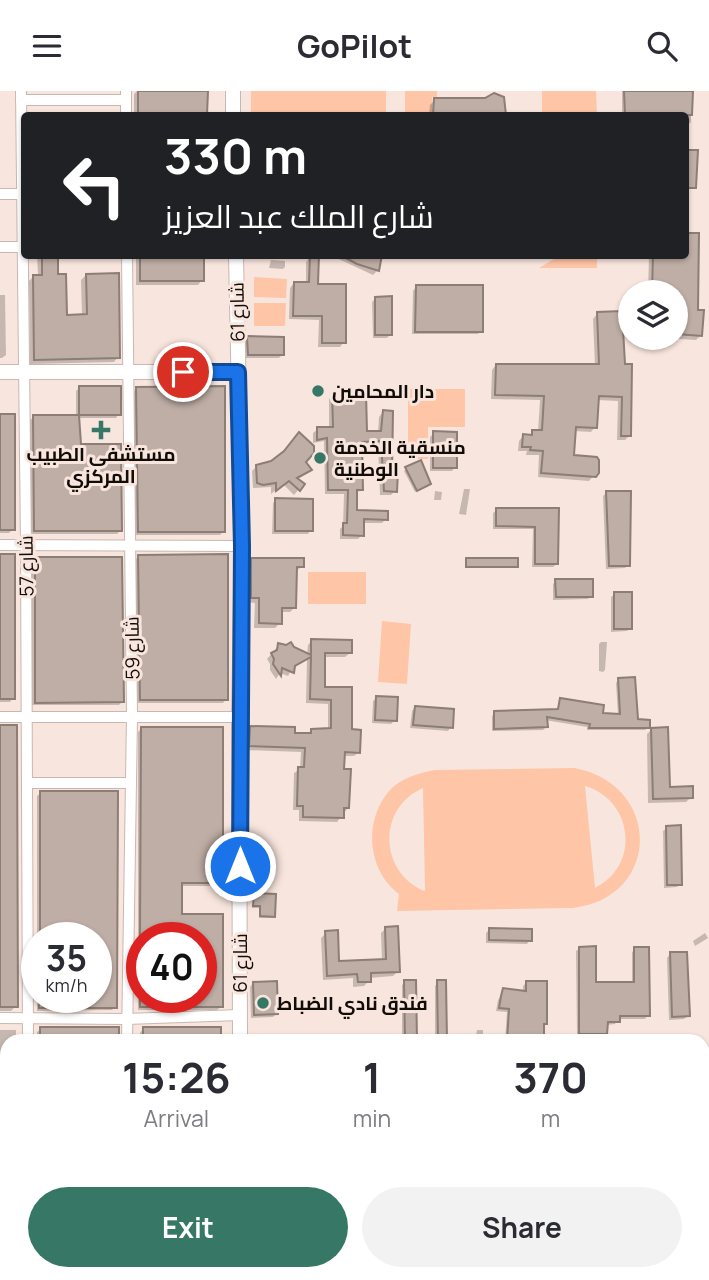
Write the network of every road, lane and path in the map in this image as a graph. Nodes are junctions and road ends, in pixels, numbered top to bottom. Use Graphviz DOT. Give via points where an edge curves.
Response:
graph roads {
  1 [pos="233,91"];
  2 [pos="21,95"];
  3 [pos="125,95"];
  4 [pos="233,112"];
  5 [pos="0,194"];
  6 [pos="21,194"];
  7 [pos="0,247"];
  8 [pos="21,247"];
  9 [pos="22,259"];
  10 [pos="127,259"];
  11 [pos="236,259"];
  12 [pos="0,372"];
  13 [pos="23,372"];
  14 [pos="128,372"];
  15 [pos="238,372"];
  16 [pos="0,545"];
  17 [pos="26,545"];
  18 [pos="131,545"];
  19 [pos="242,546"];
  20 [pos="132,716"];
  21 [pos="0,717"];
  22 [pos="27,717"];
  23 [pos="239,717"];
  24 [pos="27,783"];
  25 [pos="131,783"];
  26 [pos="240,1015"];
  27 [pos="0,1018"];
  28 [pos="28,1018"];
  29 [pos="127,1019"];
  30 [pos="28,1034"];
  31 [pos="127,1034"];
  32 [pos="240,1034"];
  1 -- 4 [label="street"];
  2 -- 3 [label="street"];
  5 -- 6 [label="street"];
  7 -- 8 [label="street"];
  9 -- 13 [label="street, شارع 57"];
  10 -- 14 [label="street, شارع 59"];
  11 -- 15 [label="street, شارع 61"];
  12 -- 13 [label="street"];
  13 -- 14 [label="street"];
  13 -- 17 [label="street, شارع 57"];
  14 -- 15 [label="street"];
  14 -- 18 [label="street, شارع 59"];
  15 -- 19 [label="street, شارع 61"];
  16 -- 17 [label="street"];
  17 -- 18 [label="street"];
  17 -- 22 [label="street, شارع 57"];
  18 -- 19 [label="street"];
  18 -- 20 [label="street, شارع 59"];
  19 -- 23 [label="street, شارع 61"];
  20 -- 22 [label="street"];
  20 -- 23 [label="street"];
  20 -- 25 [label="street, شارع 59"];
  21 -- 22 [label="street"];
  22 -- 24 [label="street, شارع 57"];
  23 -- 26 [label="street, شارع 61"];
  24 -- 25 [label="street"];
  24 -- 28 [label="street, شارع 57"];
  25 -- 29 [label="street, شارع 59"];
  26 -- 29 [label="street"];
  26 -- 32 [label="street, شارع 61"];
  27 -- 28 [label="street"];
  28 -- 29 [label="street"];
  28 -- 30 [label="street, شارع 57"];
  29 -- 31 [label="street, شارع 59"];
}
